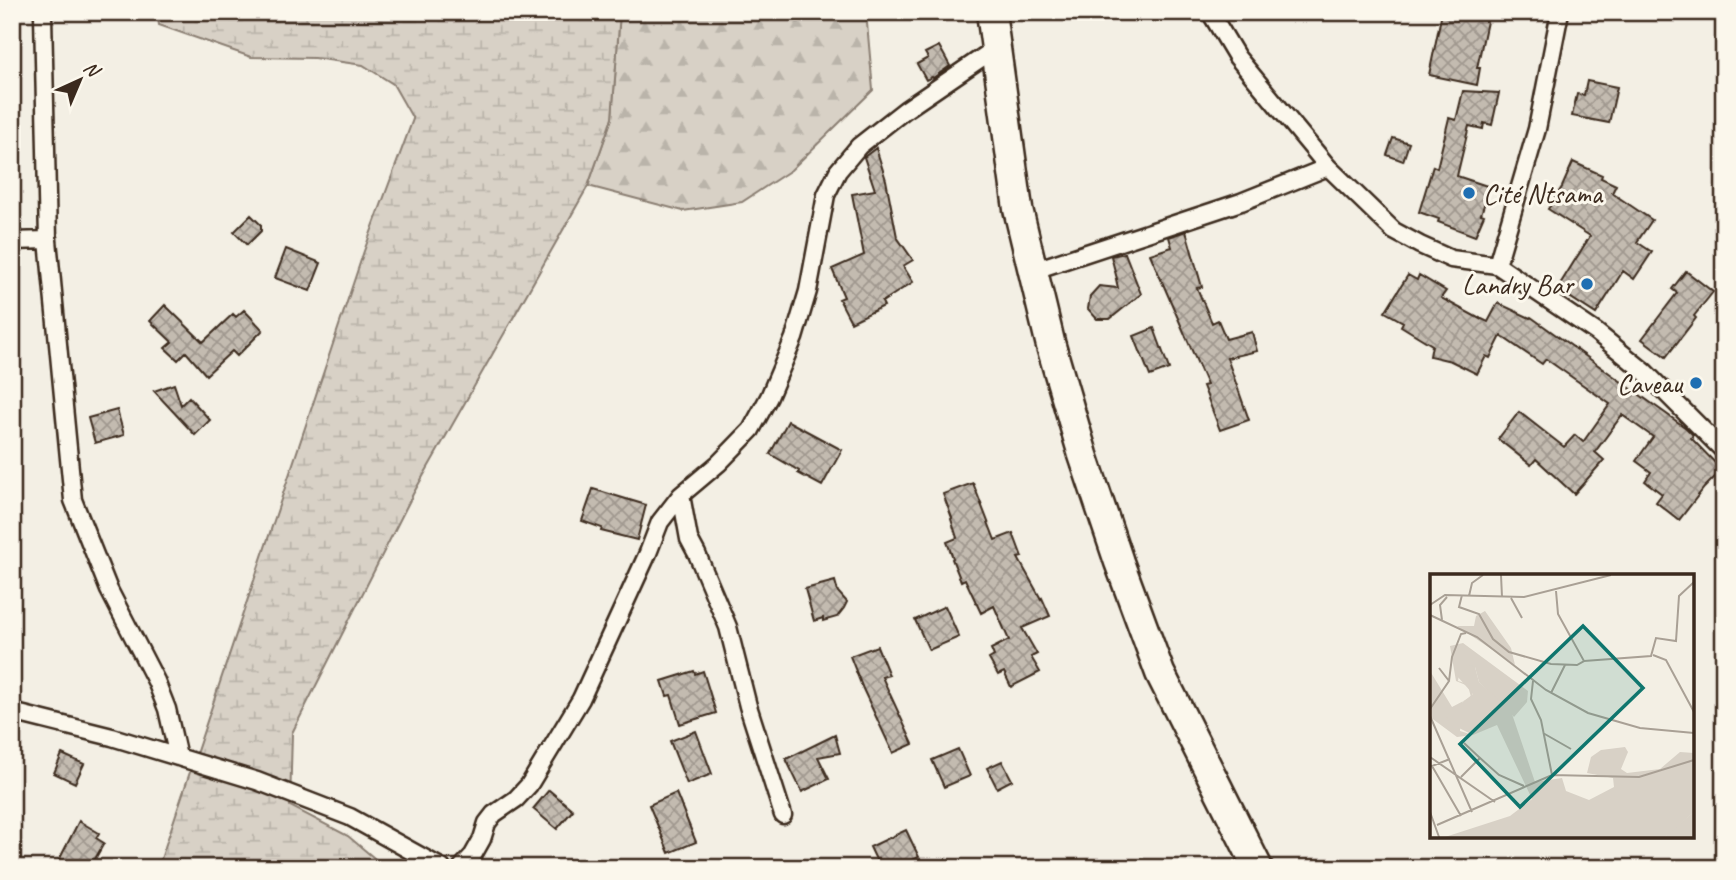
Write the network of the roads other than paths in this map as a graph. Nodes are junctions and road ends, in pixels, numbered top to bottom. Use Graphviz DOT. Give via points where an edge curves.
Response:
graph roads {
  1 [pos="991,12"];
  2 [pos="1210,12"];
  3 [pos="1560,12"];
  4 [pos="43,15"];
  5 [pos="996,48"];
  6 [pos="1328,167"];
  7 [pos="48,240"];
  8 [pos="12,241"];
  9 [pos="1497,265"];
  10 [pos="1032,271"];
  11 [pos="1724,451"];
  12 [pos="681,495"];
  13 [pos="12,712"];
  14 [pos="178,757"];
  15 [pos="783,815"];
  16 [pos="442,868"];
  17 [pos="461,868"];
  18 [pos="1258,868"];
  1 -- 5 [label="highway"];
  2 -- 6 [label="street" via="1237,57"];
  3 -- 9 [label="street" via="1537,130"];
  4 -- 7 [label="street"];
  5 -- 10 [label="highway" via="1018,209"];
  5 -- 12 [label="street" via="905,110 859,146 838,171 826,195 794,338 769,397 751,430"];
  6 -- 9 [label="street" via="1394,231 1451,259"];
  6 -- 10 [label="street" via="1241,202"];
  7 -- 8 [label="street"];
  7 -- 14 [label="street" via="73,500 109,590 156,681"];
  9 -- 11 [label="street" via="1596,332"];
  10 -- 18 [label="highway" via="1083,454 1160,673"];
  12 -- 15 [label="street" via="689,539 727,626"];
  12 -- 17 [label="street" via="660,522 581,699 529,785 486,823 482,839"];
  13 -- 14 [label="street"];
  14 -- 16 [label="street" via="350,817"];
}
